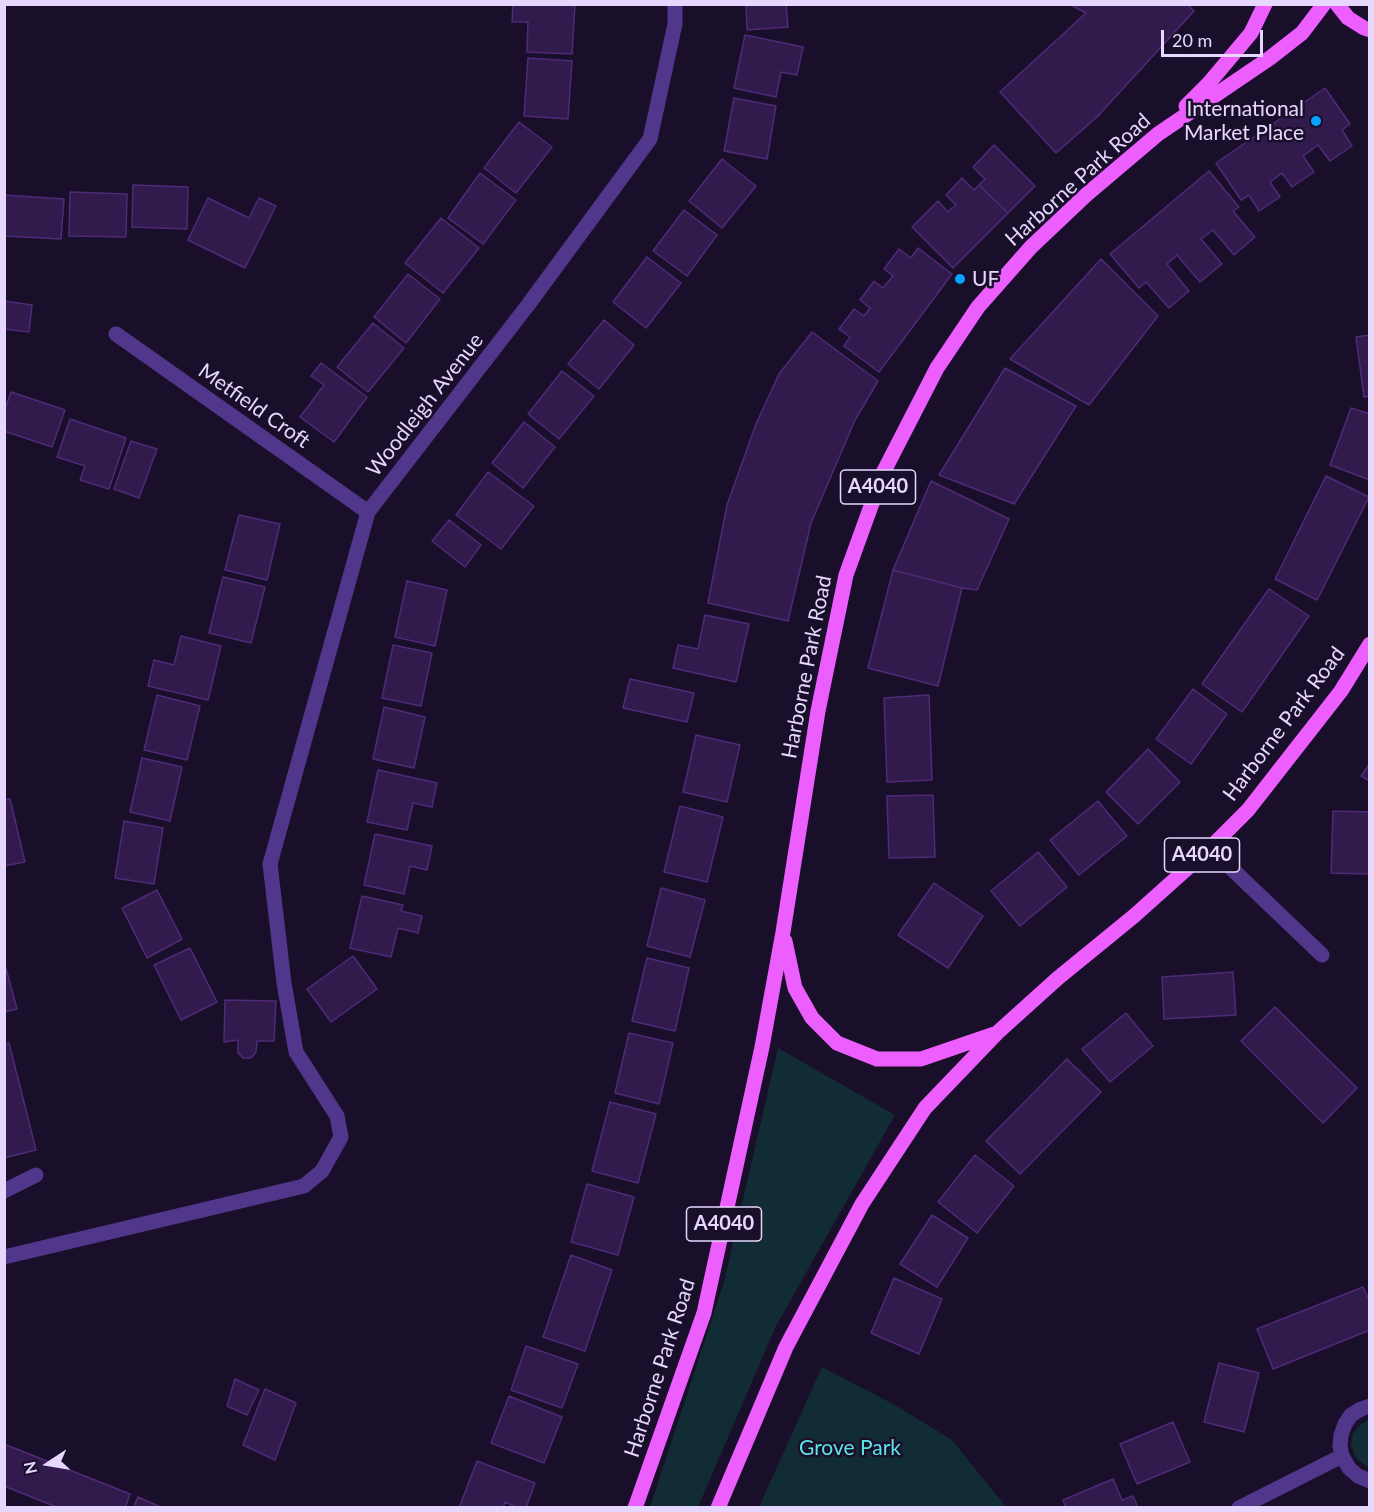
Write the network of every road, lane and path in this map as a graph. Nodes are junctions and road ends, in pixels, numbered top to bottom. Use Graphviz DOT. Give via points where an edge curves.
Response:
graph roads {
  1 [pos="675,4"];
  2 [pos="1265,4"];
  3 [pos="1324,4"];
  4 [pos="1337,4"];
  5 [pos="1370,30"];
  6 [pos="1158,134"];
  7 [pos="116,334"];
  8 [pos="368,512"];
  9 [pos="1370,644"];
  10 [pos="1210,848"];
  11 [pos="783,932"];
  12 [pos="1322,955"];
  13 [pos="997,1033"];
  14 [pos="36,1175"];
  15 [pos="4,1191"];
  16 [pos="4,1257"];
  17 [pos="1370,1406"];
  18 [pos="1342,1456"];
  19 [pos="1370,1481"];
  20 [pos="634,1508"];
  21 [pos="718,1508"];
  22 [pos="1239,1508"];
  1 -- 8 [label="street, Woodleigh Avenue" via="675,24 650,139"];
  2 -- 6 [label="main road, A4040" via="1251,33"];
  3 -- 6 [label="main road, Harborne Park Road / A4040" via="1302,33"];
  4 -- 5 [label="main road" via="1348,18"];
  6 -- 11 [label="main road, Harborne Park Road / A4040" via="1031,247 978,307 937,368 883,473 846,575 818,711"];
  7 -- 8 [label="street, Metfield Croft"];
  8 -- 16 [label="street, Woodleigh Avenue" via="270,864 296,1052 338,1116 341,1137 322,1170 304,1186"];
  9 -- 10 [label="main road, Harborne Park Road / A4040" via="1307,735 1248,810"];
  10 -- 12 [label="street"];
  10 -- 13 [label="main road, Harborne Park Road / A4040"];
  11 -- 13 [label="main road" via="795,988 812,1018 837,1043 877,1059 921,1059"];
  11 -- 20 [label="main road, Harborne Park Road / A4040" via="704,1313"];
  13 -- 21 [label="main road, Harborne Park Road / A4040" via="925,1108 862,1204 786,1347"];
  14 -- 15 [label="street"];
  17 -- 18 [label="street" via="1351,1415 1345,1424"];
  18 -- 19 [label="street" via="1348,1468"];
  18 -- 22 [label="street"];
}
